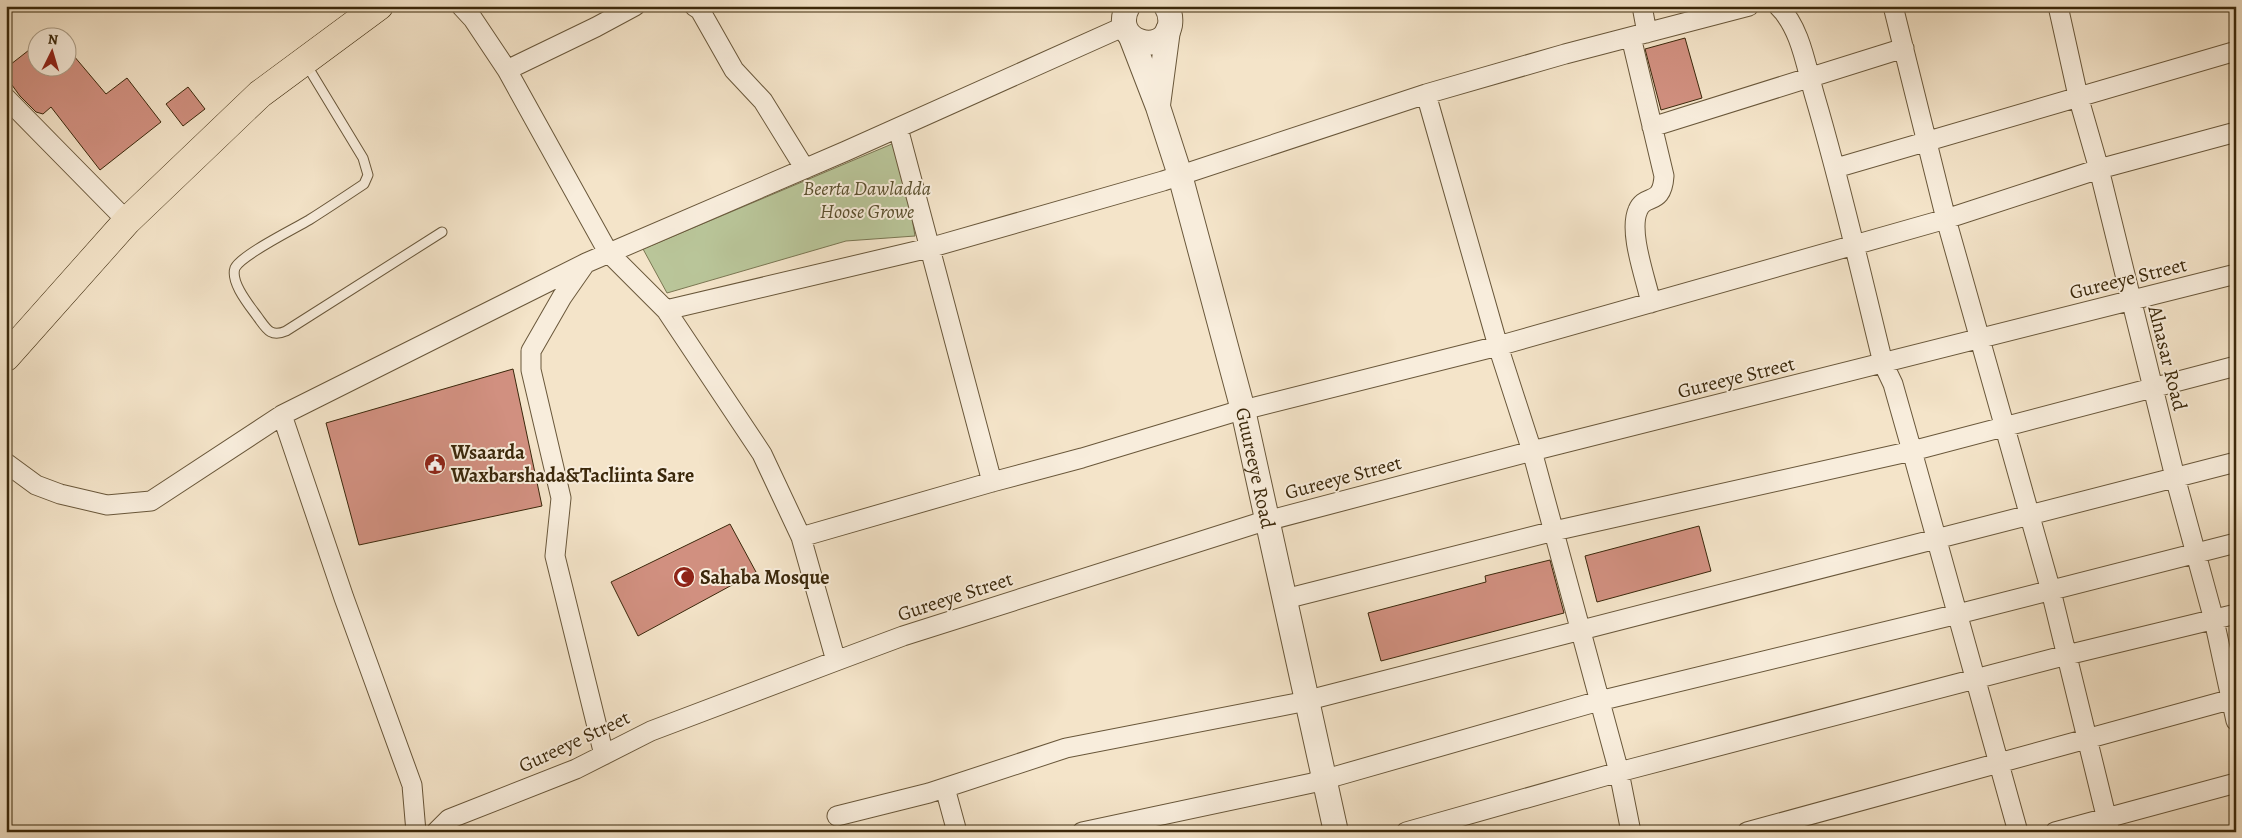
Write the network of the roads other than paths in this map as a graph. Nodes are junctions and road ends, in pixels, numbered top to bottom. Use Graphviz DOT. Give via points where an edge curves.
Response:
graph roads {
  1 [pos="461,6"];
  2 [pos="635,6"];
  3 [pos="694,6"];
  4 [pos="1642,6"];
  5 [pos="1749,6"];
  6 [pos="1778,6"];
  7 [pos="1893,6"];
  8 [pos="2058,6"];
  9 [pos="366,10"];
  10 [pos="1170,13"];
  11 [pos="1128,23"];
  12 [pos="1639,35"];
  13 [pos="1904,48"];
  14 [pos="2236,50"];
  15 [pos="304,61"];
  16 [pos="507,70"];
  17 [pos="1809,76"];
  18 [pos="1426,94"];
  19 [pos="2078,96"];
  20 [pos="6,98"];
  21 [pos="1158,107"];
  22 [pos="1652,127"];
  23 [pos="898,128"];
  24 [pos="2236,132"];
  25 [pos="1926,141"];
  26 [pos="1836,168"];
  27 [pos="805,169"];
  28 [pos="2099,169"];
  29 [pos="1180,175"];
  30 [pos="1946,219"];
  31 [pos="127,221"];
  32 [pos="442,232"];
  33 [pos="1854,245"];
  34 [pos="929,248"];
  35 [pos="608,252"];
  36 [pos="586,263"];
  37 [pos="2236,274"];
  38 [pos="2130,301"];
  39 [pos="1651,303"];
  40 [pos="666,310"];
  41 [pos="1980,338"];
  42 [pos="1498,346"];
  43 [pos="6,357"];
  44 [pos="1883,363"];
  45 [pos="2236,366"];
  46 [pos="2154,387"];
  47 [pos="1243,410"];
  48 [pos="282,415"];
  49 [pos="2004,426"];
  50 [pos="1532,451"];
  51 [pos="1912,451"];
  52 [pos="2236,462"];
  53 [pos="6,463"];
  54 [pos="2175,477"];
  55 [pos="992,482"];
  56 [pos="2029,514"];
  57 [pos="1267,520"];
  58 [pos="1554,531"];
  59 [pos="801,537"];
  60 [pos="1937,538"];
  61 [pos="2236,543"];
  62 [pos="2196,554"];
  63 [pos="2051,591"];
  64 [pos="1285,600"];
  65 [pos="1958,614"];
  66 [pos="2236,614"];
  67 [pos="2214,620"];
  68 [pos="1581,629"];
  69 [pos="2067,655"];
  70 [pos="836,661"];
  71 [pos="1976,679"];
  72 [pos="2233,699"];
  73 [pos="1307,700"];
  74 [pos="1600,701"];
  75 [pos="2236,721"];
  76 [pos="2087,739"];
  77 [pos="604,755"];
  78 [pos="1999,763"];
  79 [pos="1619,772"];
  80 [pos="1324,779"];
  81 [pos="2236,783"];
  82 [pos="945,788"];
  83 [pos="837,816"];
  84 [pos="2108,825"];
  85 [pos="416,832"];
  86 [pos="436,832"];
  87 [pos="957,832"];
  88 [pos="1082,832"];
  89 [pos="1336,832"];
  90 [pos="1406,832"];
  91 [pos="1631,832"];
  92 [pos="1747,832"];
  93 [pos="2018,832"];
  94 [pos="2055,832"];
  1 -- 16 [label="street"];
  2 -- 16 [label="street"];
  3 -- 27 [label="street" via="700,10 734,70 763,101"];
  4 -- 12 [label="street"];
  5 -- 12 [label="street"];
  6 -- 17 [label="street" via="1788,15"];
  7 -- 13 [label="street"];
  8 -- 19 [label="street, Alnasar Road"];
  9 -- 15 [label="main road"];
  10 -- 11 [label="street" via="1158,40 1152,42 1137,41"];
  10 -- 21 [label="street"];
  11 -- 21 [label="street, Guureeye Road"];
  11 -- 23 [label="street"];
  12 -- 18 [label="street"];
  12 -- 22 [label="street"];
  13 -- 17 [label="street"];
  13 -- 25 [label="street"];
  14 -- 19 [label="street"];
  15 -- 31 [label="main road" via="260,94"];
  15 -- 32 [label="lane" via="362,158 368,175 364,184 246,257 236,267 234,276 243,297 270,333 286,332"];
  16 -- 35 [label="street"];
  17 -- 22 [label="street"];
  17 -- 26 [label="street"];
  18 -- 29 [label="street"];
  18 -- 42 [label="street"];
  19 -- 25 [label="street"];
  19 -- 28 [label="street, Alnasar Road"];
  20 -- 31 [label="street"];
  21 -- 29 [label="street, Guureeye Road"];
  22 -- 39 [label="street" via="1664,176 1663,189 1656,198 1641,204 1634,229"];
  23 -- 27 [label="street"];
  23 -- 34 [label="street"];
  24 -- 28 [label="street"];
  25 -- 26 [label="street"];
  25 -- 30 [label="street"];
  26 -- 33 [label="street"];
  27 -- 35 [label="street"];
  28 -- 30 [label="street"];
  28 -- 38 [label="street, Alnasar Road"];
  29 -- 34 [label="street"];
  29 -- 47 [label="street, Guureeye Road"];
  30 -- 33 [label="street"];
  30 -- 41 [label="street"];
  31 -- 43 [label="main road"];
  33 -- 39 [label="street"];
  33 -- 44 [label="street"];
  34 -- 40 [label="street"];
  34 -- 55 [label="street"];
  35 -- 36 [label="street"];
  35 -- 40 [label="street"];
  36 -- 48 [label="street"];
  36 -- 77 [label="street" via="531,351 531,370 561,498 555,556"];
  37 -- 38 [label="street, Gureeye Street"];
  38 -- 41 [label="street, Gureeye Street"];
  38 -- 46 [label="street, Alnasar Road"];
  39 -- 42 [label="street"];
  40 -- 59 [label="street" via="762,454"];
  41 -- 44 [label="street, Gureeye Street"];
  41 -- 49 [label="street"];
  42 -- 47 [label="street"];
  42 -- 50 [label="street"];
  44 -- 50 [label="street, Gureeye Street"];
  44 -- 51 [label="street" via="1893,384"];
  45 -- 46 [label="street"];
  46 -- 49 [label="street"];
  46 -- 54 [label="street, Alnasar Road"];
  47 -- 55 [label="street"];
  47 -- 57 [label="street, Guureeye Road"];
  48 -- 53 [label="street" via="151,501 107,505 60,494 36,485"];
  48 -- 85 [label="street" via="412,784"];
  49 -- 51 [label="street"];
  49 -- 56 [label="street"];
  50 -- 57 [label="street, Gureeye Street"];
  50 -- 58 [label="street"];
  51 -- 58 [label="street"];
  51 -- 60 [label="street"];
  52 -- 54 [label="street"];
  54 -- 56 [label="street"];
  54 -- 62 [label="street, Alnasar Road"];
  55 -- 59 [label="street"];
  56 -- 60 [label="street"];
  56 -- 63 [label="street"];
  57 -- 64 [label="street, Guureeye Road"];
  57 -- 70 [label="street, Gureeye Street" via="903,636"];
  58 -- 64 [label="street"];
  58 -- 68 [label="street"];
  59 -- 70 [label="street"];
  60 -- 65 [label="street"];
  60 -- 68 [label="street"];
  61 -- 62 [label="street"];
  62 -- 63 [label="street"];
  62 -- 67 [label="street, Alnasar Road"];
  63 -- 65 [label="street"];
  63 -- 69 [label="street"];
  64 -- 73 [label="street, Guureeye Road"];
  65 -- 71 [label="street"];
  65 -- 74 [label="street"];
  66 -- 67 [label="street"];
  67 -- 69 [label="street"];
  67 -- 72 [label="street, Alnasar Road"];
  68 -- 73 [label="street"];
  68 -- 74 [label="street"];
  69 -- 71 [label="street"];
  69 -- 76 [label="street"];
  70 -- 77 [label="street, Gureeye Street" via="651,731"];
  71 -- 78 [label="street"];
  71 -- 79 [label="street"];
  72 -- 75 [label="street, Alnasar Road"];
  72 -- 76 [label="street"];
  73 -- 80 [label="street, Guureeye Road"];
  73 -- 82 [label="street" via="1066,748"];
  74 -- 79 [label="street"];
  74 -- 80 [label="street"];
  76 -- 78 [label="street"];
  76 -- 84 [label="street"];
  77 -- 86 [label="street, Gureeye Street" via="449,819"];
  78 -- 92 [label="street"];
  78 -- 93 [label="street"];
  79 -- 90 [label="street"];
  79 -- 91 [label="street"];
  80 -- 88 [label="street"];
  80 -- 89 [label="street, Guureeye Road"];
  81 -- 84 [label="street"];
  82 -- 83 [label="street"];
  82 -- 87 [label="street"];
  84 -- 94 [label="street"];
}
